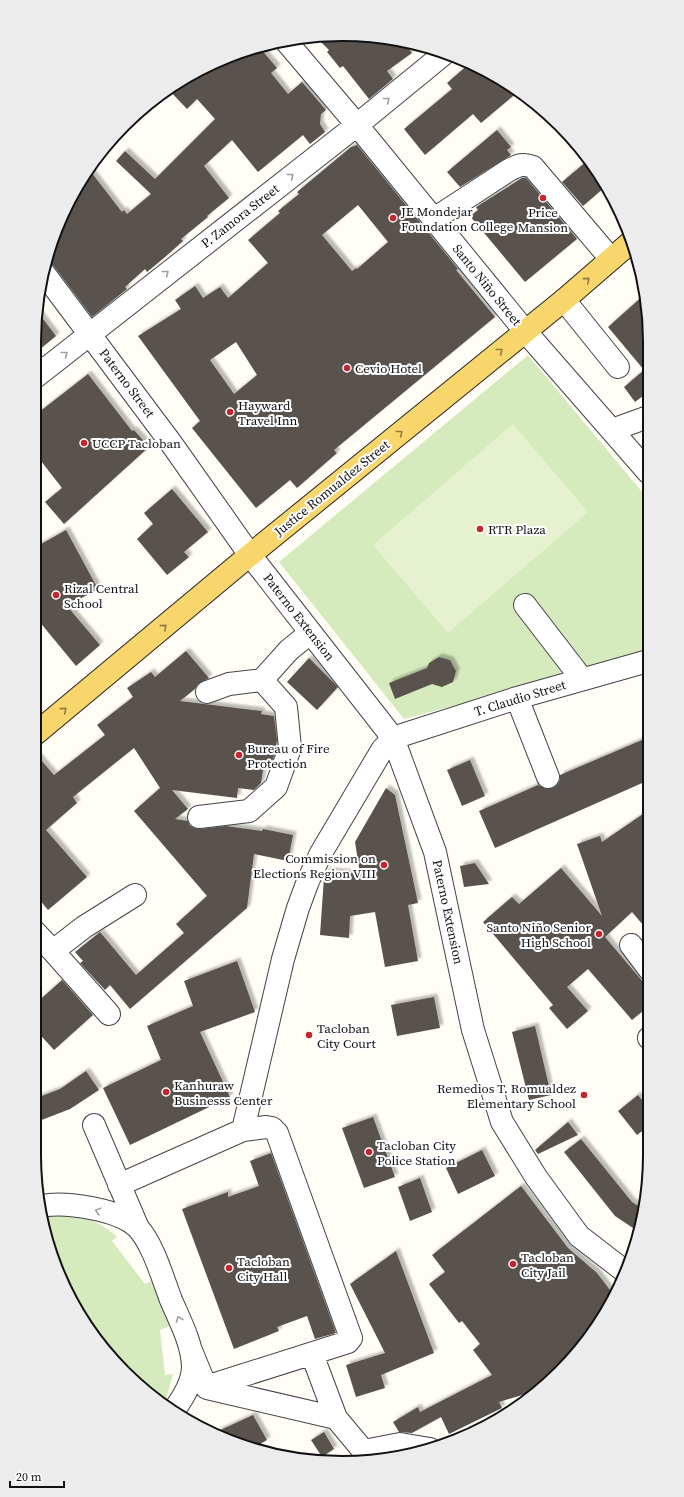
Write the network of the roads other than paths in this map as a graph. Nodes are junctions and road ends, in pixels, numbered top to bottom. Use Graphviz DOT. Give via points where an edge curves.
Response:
graph roads {
  1 [pos="290,46"];
  2 [pos="440,57"];
  3 [pos="357,125"];
  4 [pos="434,219"];
  5 [pos="627,245"];
  6 [pos="611,259"];
  7 [pos="48,279"];
  8 [pos="564,300"];
  9 [pos="524,331"];
  10 [pos="90,334"];
  11 [pos="618,368"];
  12 [pos="41,372"];
  13 [pos="643,419"];
  14 [pos="612,430"];
  15 [pos="643,466"];
  16 [pos="250,555"];
  17 [pos="525,605"];
  18 [pos="310,633"];
  19 [pos="643,662"];
  20 [pos="262,680"];
  21 [pos="582,680"];
  22 [pos="207,692"];
  23 [pos="517,698"];
  24 [pos="41,729"];
  25 [pos="393,738"];
  26 [pos="548,777"];
  27 [pos="199,817"];
  28 [pos="135,895"];
  29 [pos="41,938"];
  30 [pos="631,945"];
  31 [pos="53,951"];
  32 [pos="643,961"];
  33 [pos="109,1014"];
  34 [pos="94,1125"];
  35 [pos="242,1130"];
  36 [pos="119,1185"];
  37 [pos="46,1206"];
  38 [pos="138,1228"];
  39 [pos="621,1269"];
  40 [pos="190,1348"];
  41 [pos="312,1354"];
  42 [pos="206,1387"];
  43 [pos="177,1406"];
  44 [pos="336,1418"];
  45 [pos="416,1447"];
  46 [pos="369,1454"];
  47 [pos="367,1455"];
  1 -- 3 [label="street, Santo Niño Street"];
  3 -- 2 [label="street, P. Zamora Street, one-way"];
  3 -- 4 [label="street, Santo Niño Street"];
  10 -- 3 [label="street, P. Zamora Street, one-way"];
  4 -- 6 [label="street" via="509,170 525,164 533,167"];
  4 -- 9 [label="street, Santo Niño Street"];
  5 -- 6 [label="main road, Justice Romualdez Street"];
  8 -- 6 [label="main road, Justice Romualdez Street, one-way"];
  7 -- 10 [label="street, Paterno Street"];
  8 -- 9 [label="main road, Justice Romualdez Street"];
  8 -- 11 [label="street"];
  9 -- 14 [label="street, Santo Niño Street"];
  16 -- 9 [label="main road, Justice Romualdez Street, one-way"];
  12 -- 10 [label="street, P. Zamora Street, one-way"];
  10 -- 16 [label="street, Paterno Street"];
  13 -- 14 [label="street"];
  14 -- 15 [label="street, Santo Niño Street"];
  16 -- 18 [label="street, Paterno Extension"];
  24 -- 16 [label="main road, Justice Romualdez Street, one-way"];
  17 -- 21 [label="street"];
  18 -- 20 [label="street" via="289,650"];
  18 -- 25 [label="street, Paterno Extension"];
  19 -- 21 [label="street, T. Claudio Street"];
  20 -- 22 [label="street" via="228,684"];
  20 -- 27 [label="street" via="286,707 290,748 276,787 249,811"];
  21 -- 23 [label="street, T. Claudio Street"];
  23 -- 25 [label="street, T. Claudio Street"];
  23 -- 26 [label="street"];
  25 -- 35 [label="street" via="382,750 351,801 308,881 283,958"];
  25 -- 39 [label="street, Paterno Extension" via="436,852 473,1030 502,1122 536,1177 579,1236"];
  28 -- 31 [label="street" via="84,927"];
  29 -- 31 [label="street"];
  30 -- 32 [label="street"];
  31 -- 33 [label="street"];
  34 -- 36 [label="street"];
  35 -- 36 [label="street"];
  35 -- 41 [label="street" via="266,1127 272,1128 276,1133 350,1334 348,1342"];
  36 -- 38 [label="street"];
  38 -- 37 [label="street, one-way" via="125,1218 84,1207"];
  40 -- 38 [label="street, one-way" via="152,1250"];
  40 -- 42 [label="street"];
  40 -- 43 [label="street" via="193,1367 186,1393"];
  41 -- 42 [label="street"];
  41 -- 44 [label="street"];
  42 -- 44 [label="street"];
  44 -- 47 [label="street"];
  45 -- 46 [label="street" via="400,1444"];
}
